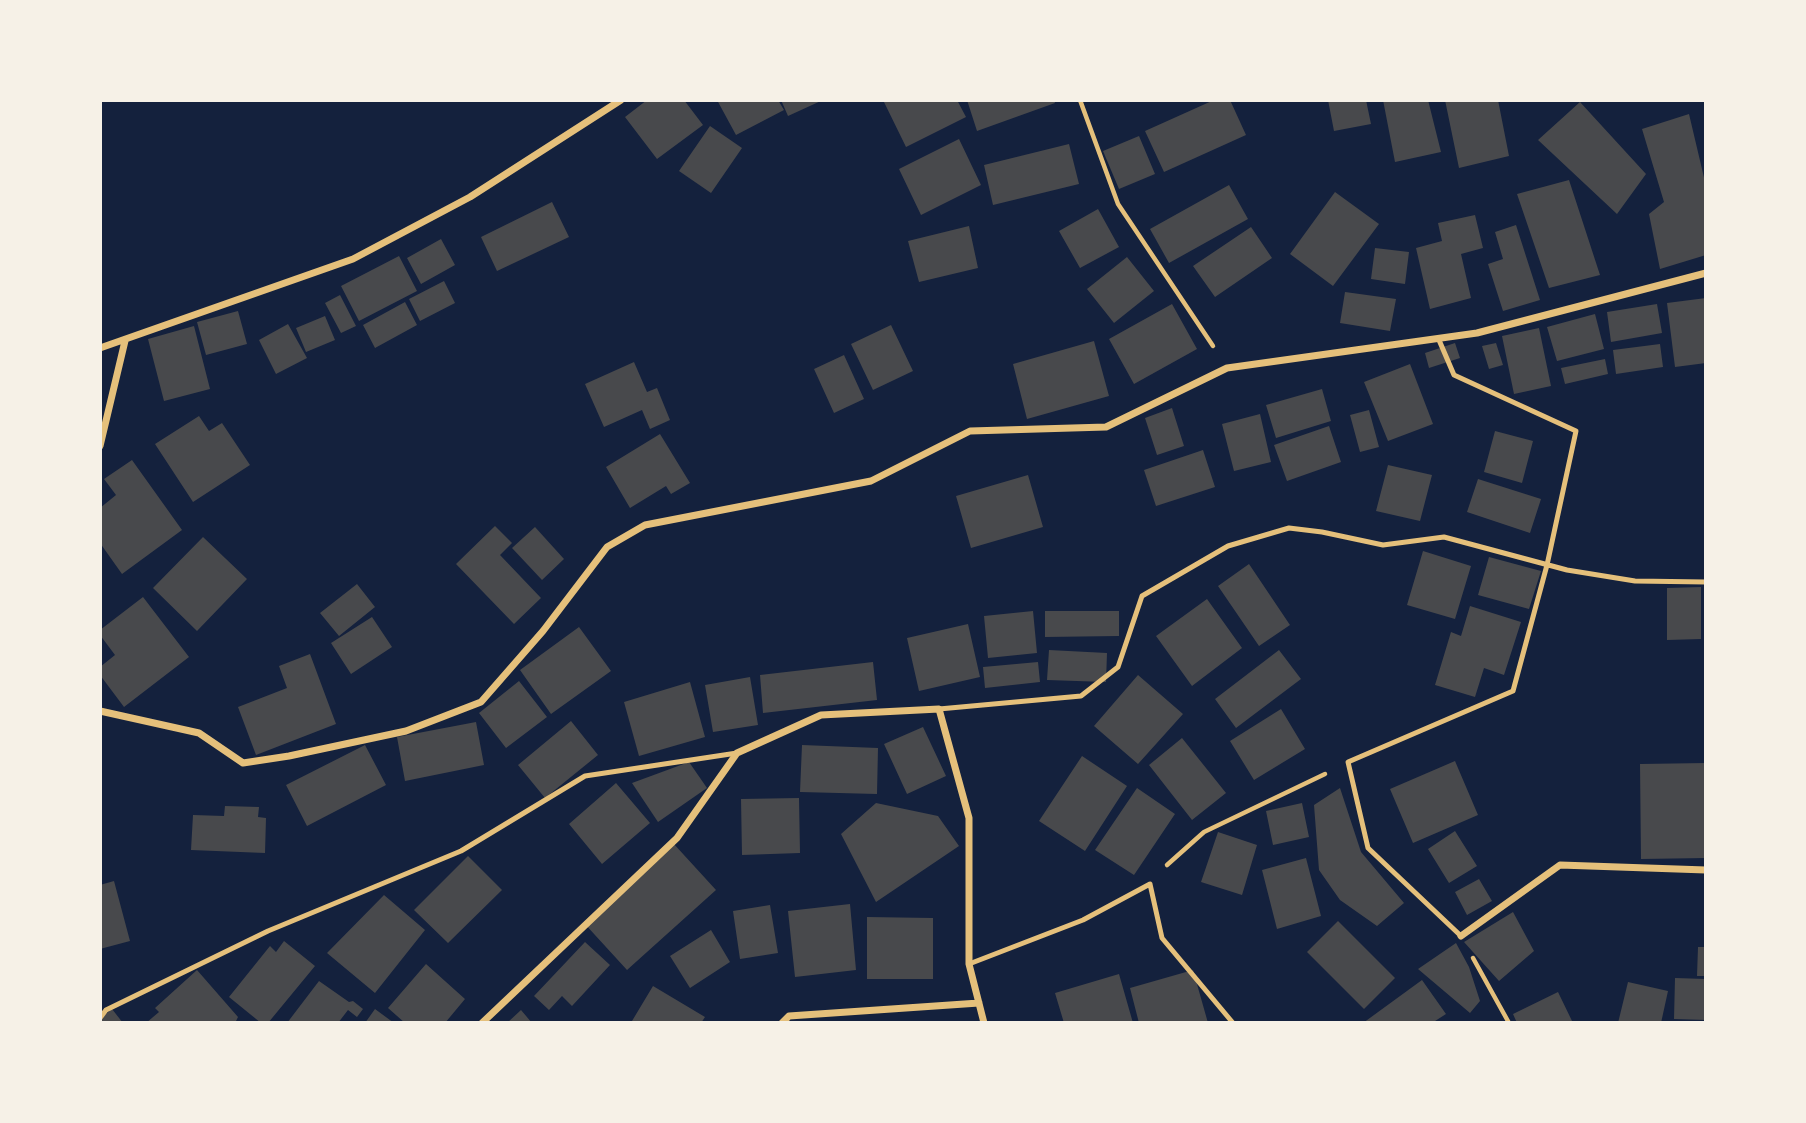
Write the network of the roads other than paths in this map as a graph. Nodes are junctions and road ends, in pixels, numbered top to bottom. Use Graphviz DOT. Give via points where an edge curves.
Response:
graph roads {
  1 [pos="621,100"];
  2 [pos="1706,273"];
  3 [pos="1439,340"];
  4 [pos="125,341"];
  5 [pos="100,348"];
  6 [pos="100,446"];
  7 [pos="1547,565"];
  8 [pos="1706,582"];
  9 [pos="939,709"];
  10 [pos="100,711"];
  11 [pos="737,753"];
  12 [pos="1706,870"];
  13 [pos="1461,936"];
  14 [pos="969,964"];
  15 [pos="979,1003"];
  16 [pos="100,1018"];
  17 [pos="482,1023"];
  18 [pos="782,1023"];
  19 [pos="984,1023"];
  20 [pos="1233,1023"];
  1 -- 4 [label="street" via="470,197 353,259"];
  2 -- 3 [label="street"];
  3 -- 7 [label="lane" via="1454,375 1576,431"];
  3 -- 10 [label="street" via="1227,368 1106,427 970,431 871,481 645,525 607,547 481,702 406,731 243,763 199,733"];
  4 -- 5 [label="street"];
  4 -- 6 [label="street"];
  7 -- 8 [label="lane" via="1636,581"];
  7 -- 9 [label="lane" via="1444,537 1383,545 1289,528 1228,546 1142,596 1118,667 1081,696"];
  7 -- 13 [label="lane" via="1513,691 1348,762 1368,848"];
  9 -- 11 [label="street" via="821,715"];
  9 -- 14 [label="street" via="969,818"];
  11 -- 16 [label="lane" via="585,776 461,851 268,930 106,1010"];
  11 -- 17 [label="street" via="677,838"];
  12 -- 13 [label="street" via="1560,865"];
  14 -- 15 [label="street"];
  14 -- 20 [label="lane" via="1083,920 1150,884 1162,938"];
  15 -- 18 [label="street" via="789,1016"];
  15 -- 19 [label="street"];
}
